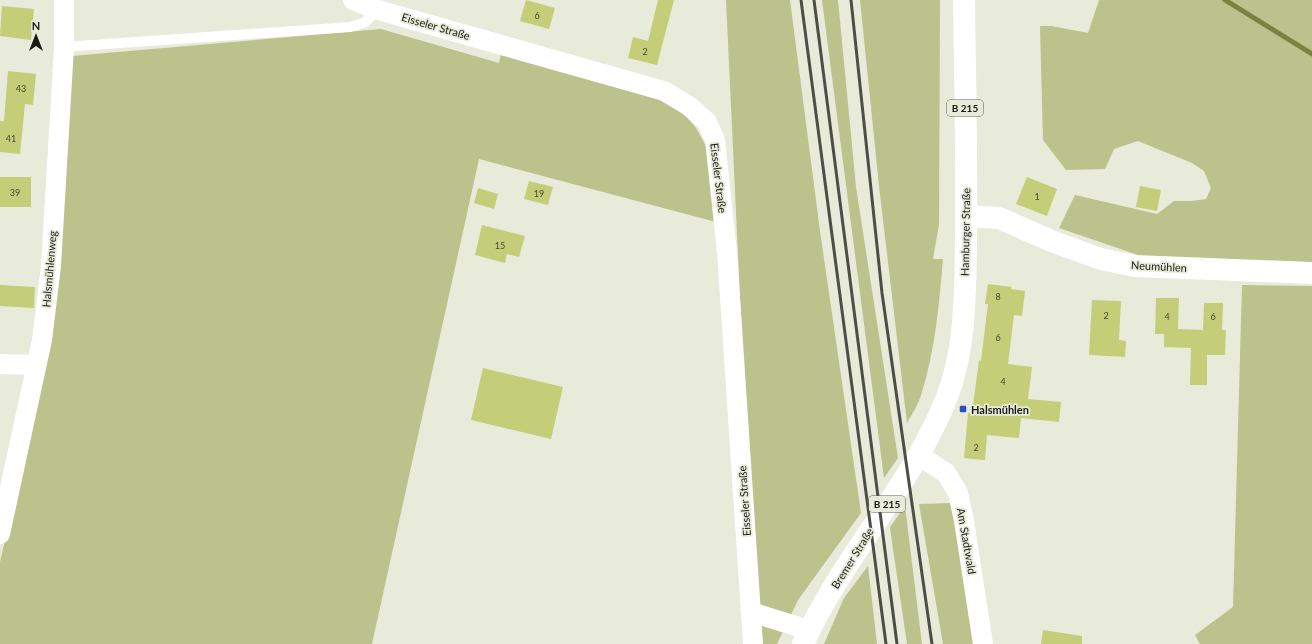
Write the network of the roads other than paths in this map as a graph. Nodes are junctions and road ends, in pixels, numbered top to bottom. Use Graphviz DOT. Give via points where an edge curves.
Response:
graph roads {
  1 [pos="64,0"];
  2 [pos="353,0"];
  3 [pos="964,0"];
  4 [pos="378,10"];
  5 [pos="64,47"];
  6 [pos="966,216"];
  7 [pos="1312,273"];
  8 [pos="0,364"];
  9 [pos="36,365"];
  10 [pos="918,455"];
  11 [pos="0,534"];
  12 [pos="751,612"];
  13 [pos="806,637"];
  14 [pos="753,644"];
  15 [pos="983,644"];
  1 -- 5 [label="street, Halsmühlenweg"];
  2 -- 4 [label="street, Eisseler Straße"];
  3 -- 6 [label="main road, Hamburger Straße / B 215"];
  4 -- 5 [label="lane" via="364,23 350,27"];
  4 -- 12 [label="street, Eisseler Straße" via="664,90 689,106 707,122 715,140 727,252"];
  5 -- 9 [label="street, Halsmühlenweg" via="51,266 42,340"];
  6 -- 7 [label="main road, Neumühlen" via="999,218 1094,257 1135,266"];
  6 -- 10 [label="main road, Hamburger Straße / B 215" via="964,308 959,351 947,397"];
  8 -- 9 [label="street"];
  9 -- 11 [label="street, Halsmühlenweg"];
  10 -- 13 [label="main road, Bremer Straße / B 215" via="847,565"];
  10 -- 15 [label="street, Am Stadtwald" via="946,473 958,494"];
  12 -- 13 [label="street"];
  12 -- 14 [label="street, Eisseler Straße"];
}
